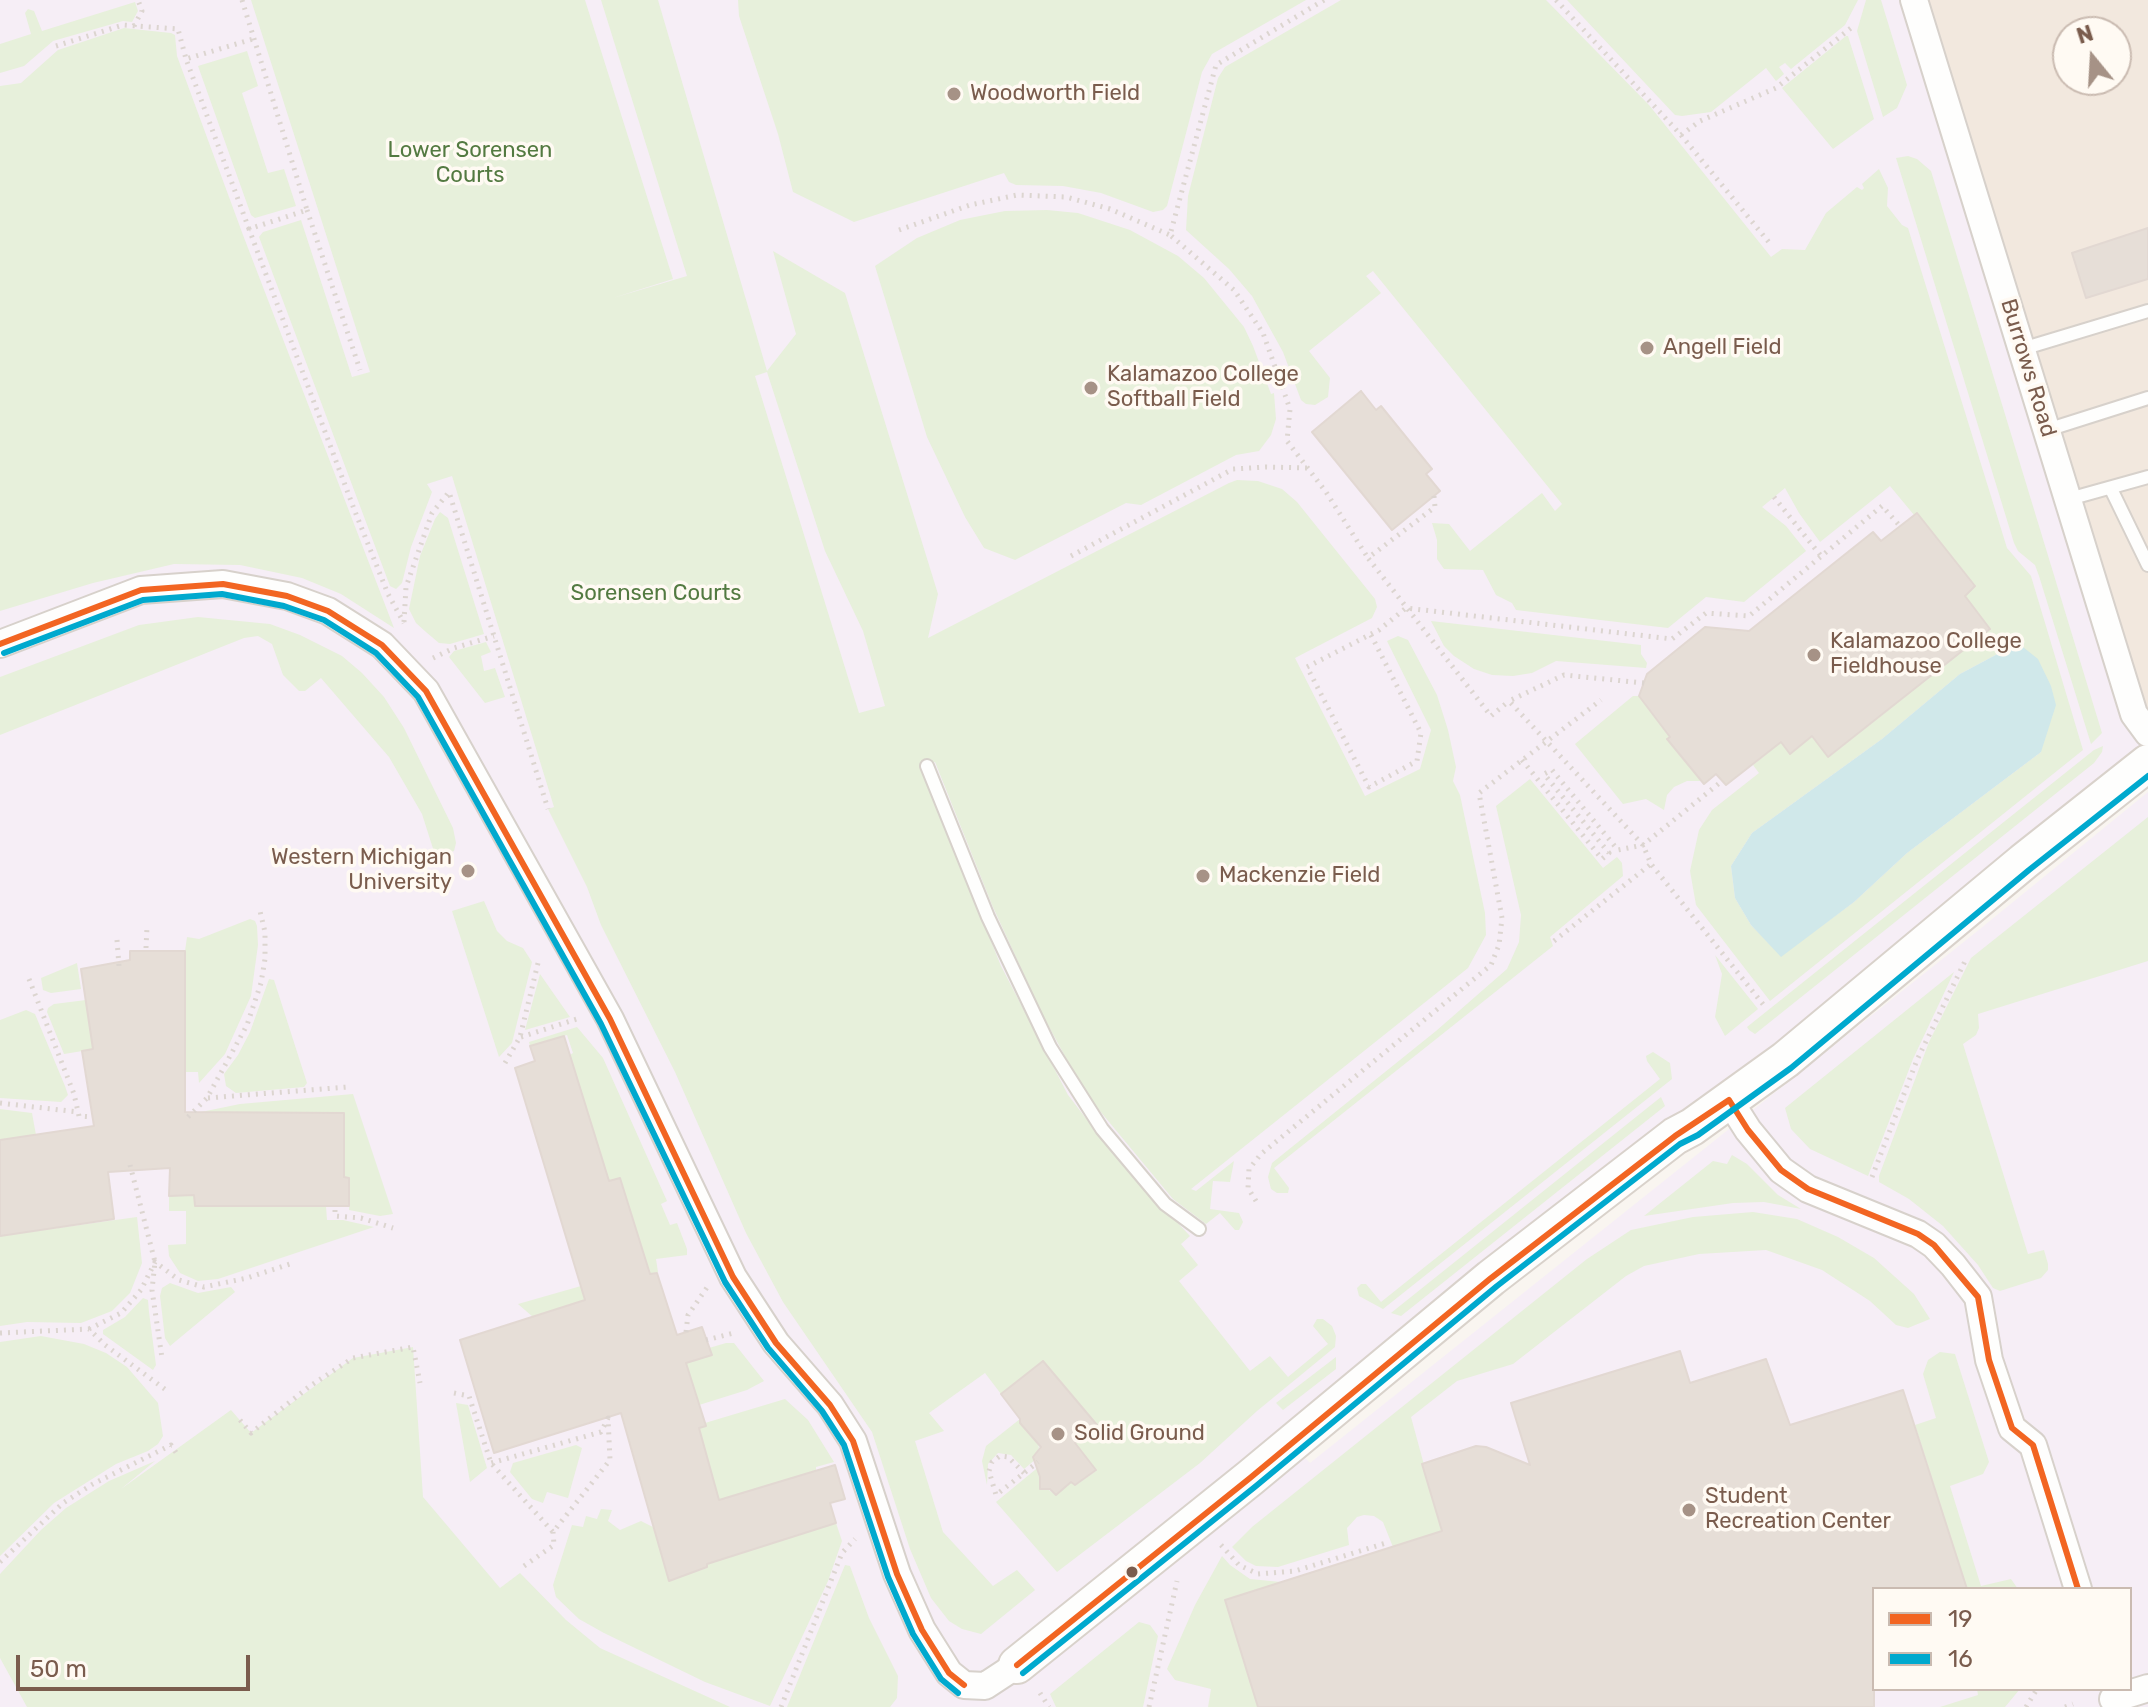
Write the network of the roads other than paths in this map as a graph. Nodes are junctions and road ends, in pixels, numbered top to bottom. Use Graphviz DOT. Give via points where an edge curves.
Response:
graph roads {
  1 [pos="1914,0"];
  2 [pos="2148,311"];
  3 [pos="2022,349"];
  4 [pos="2148,398"];
  5 [pos="2047,430"];
  6 [pos="2148,477"];
  7 [pos="2111,489"];
  8 [pos="2069,499"];
  9 [pos="2148,565"];
  10 [pos="0,644"];
  11 [pos="2148,733"];
  12 [pos="2148,763"];
  13 [pos="927,766"];
  14 [pos="1729,1100"];
  15 [pos="1199,1229"];
  16 [pos="2077,1587"];
  17 [pos="1017,1665"];
  18 [pos="2148,1688"];
  19 [pos="2113,1698"];
  1 -- 3 [label="street, Burrows Road"];
  2 -- 3 [label="lane"];
  3 -- 5 [label="street, Burrows Road"];
  4 -- 5 [label="lane"];
  5 -- 8 [label="street, Burrows Road"];
  6 -- 7 [label="lane"];
  7 -- 8 [label="lane"];
  7 -- 9 [label="lane"];
  8 -- 11 [label="street, Burrows Road" via="2134,714"];
  10 -- 17 [label="street" via="141,590 223,584 287,596 328,611 382,645 426,691 610,1019 733,1277 776,1343 830,1405 853,1441 897,1574 922,1630 949,1673 964,1685 985,1686"];
  12 -- 14 [label="street"];
  13 -- 15 [label="lane" via="988,917 1050,1047 1102,1129 1165,1204"];
  14 -- 16 [label="street" via="1781,1170 1808,1189 1918,1234 1978,1297 1989,1360 2012,1428 2033,1445"];
  14 -- 17 [label="street" via="1491,1278"];
  18 -- 19 [label="street"];
}
